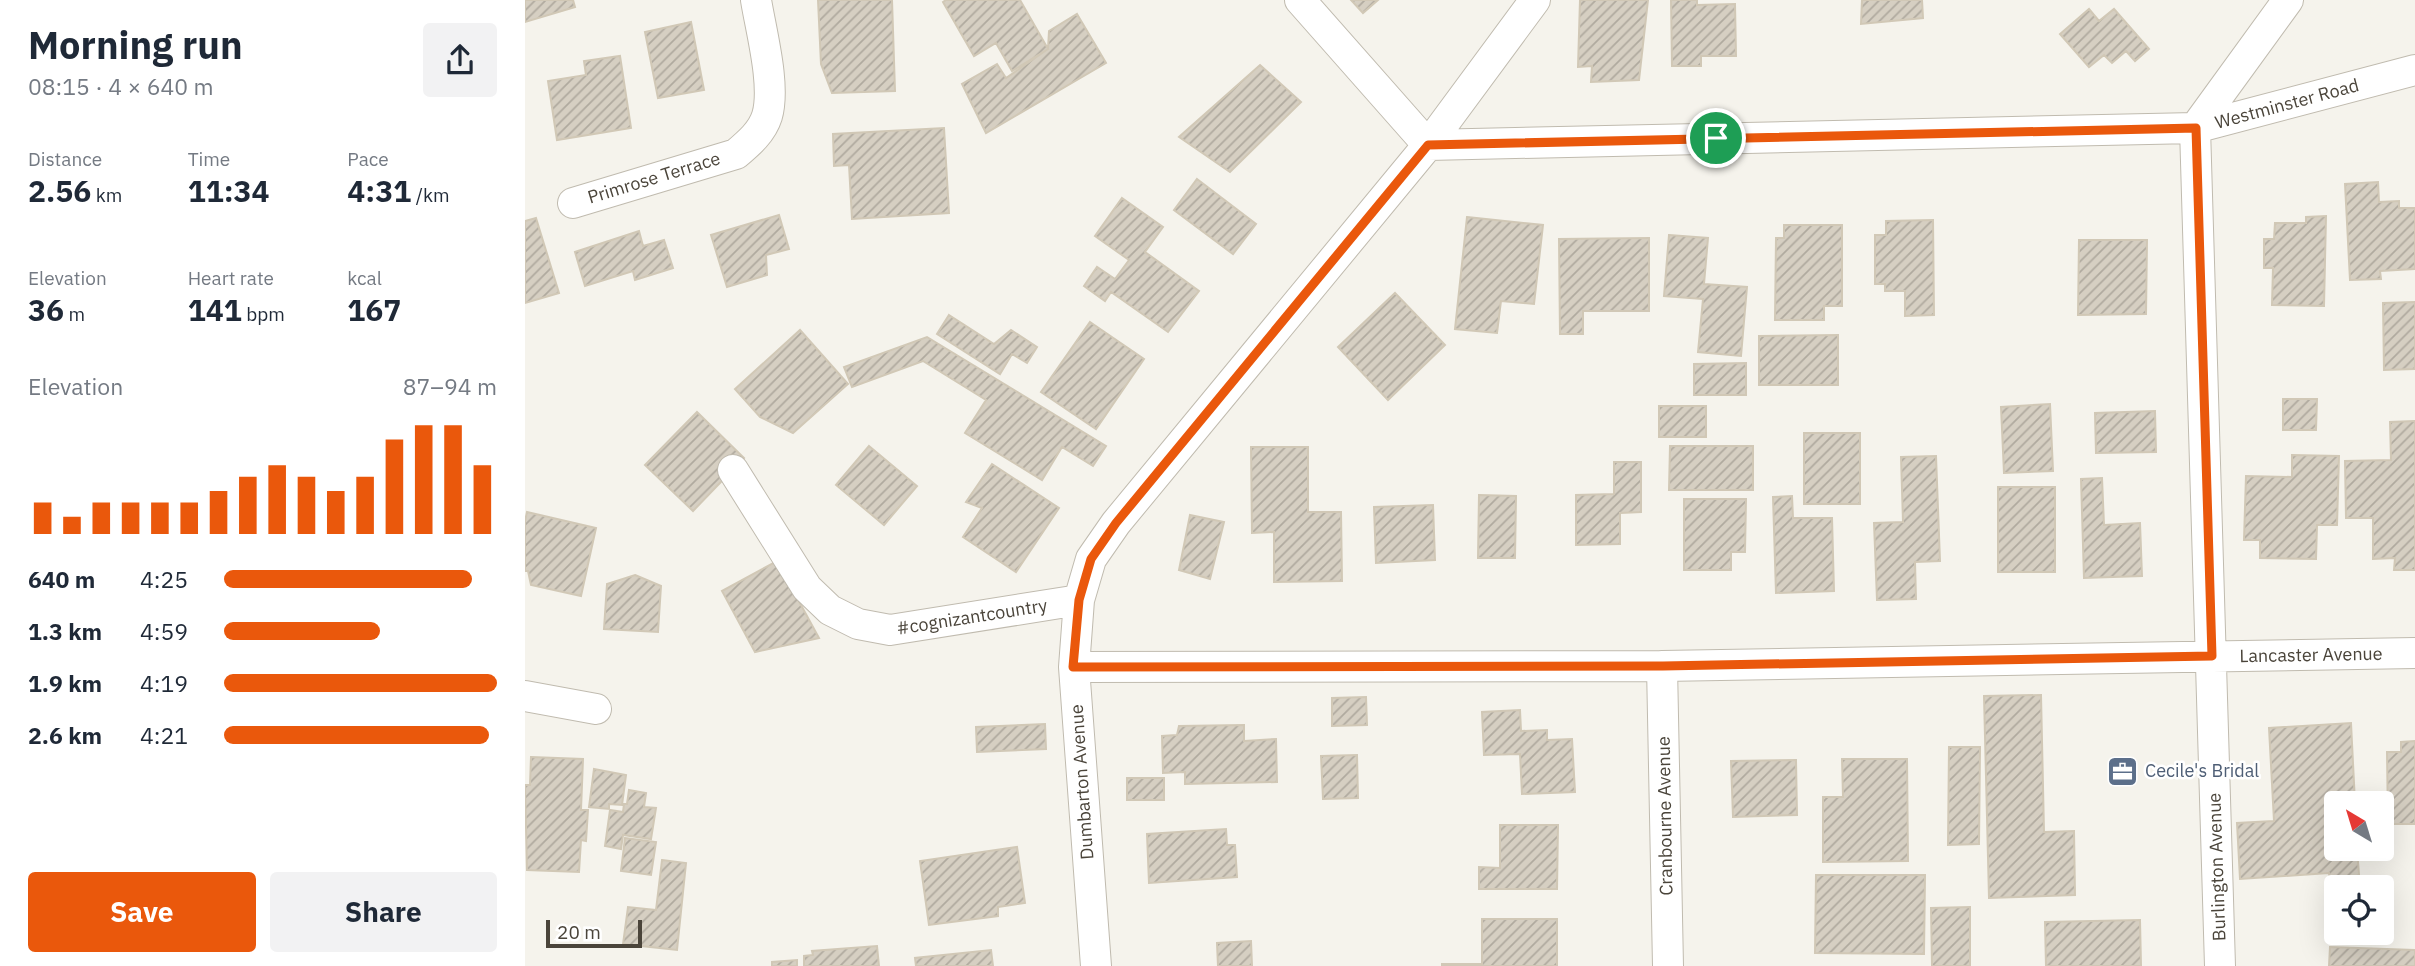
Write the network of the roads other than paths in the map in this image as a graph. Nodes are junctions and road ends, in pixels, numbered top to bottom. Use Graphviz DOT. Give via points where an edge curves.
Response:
graph roads {
  1 [pos="756,0"];
  2 [pos="1300,0"];
  3 [pos="1535,0"];
  4 [pos="2288,0"];
  5 [pos="2415,70"];
  6 [pos="2196,128"];
  7 [pos="1428,145"];
  8 [pos="573,203"];
  9 [pos="733,470"];
  10 [pos="1079,600"];
  11 [pos="2415,653"];
  12 [pos="2212,656"];
  13 [pos="1663,666"];
  14 [pos="1073,667"];
  15 [pos="525,696"];
  16 [pos="596,709"];
  17 [pos="1096,966"];
  18 [pos="1668,966"];
  19 [pos="2220,966"];
  1 -- 8 [label="street, Primrose Terrace" via="771,94 767,117 754,139 736,154"];
  2 -- 7 [label="street"];
  3 -- 7 [label="street, Dumbarton Avenue"];
  4 -- 6 [label="street"];
  5 -- 6 [label="street, Westminster Road"];
  6 -- 7 [label="street, Westminster Road"];
  6 -- 12 [label="street, Burlington Avenue"];
  7 -- 10 [label="street, Dumbarton Avenue" via="1116,523 1091,559"];
  9 -- 10 [label="street, #cognizantcountry" via="807,588 830,610 858,624 890,630"];
  10 -- 14 [label="street, Dumbarton Avenue"];
  11 -- 12 [label="street, Lancaster Avenue"];
  12 -- 13 [label="street, Lancaster Avenue"];
  12 -- 19 [label="street, Burlington Avenue"];
  13 -- 14 [label="street, Lancaster Avenue"];
  13 -- 18 [label="street, Cranbourne Avenue"];
  14 -- 17 [label="street, Dumbarton Avenue"];
  15 -- 16 [label="street"];
}
